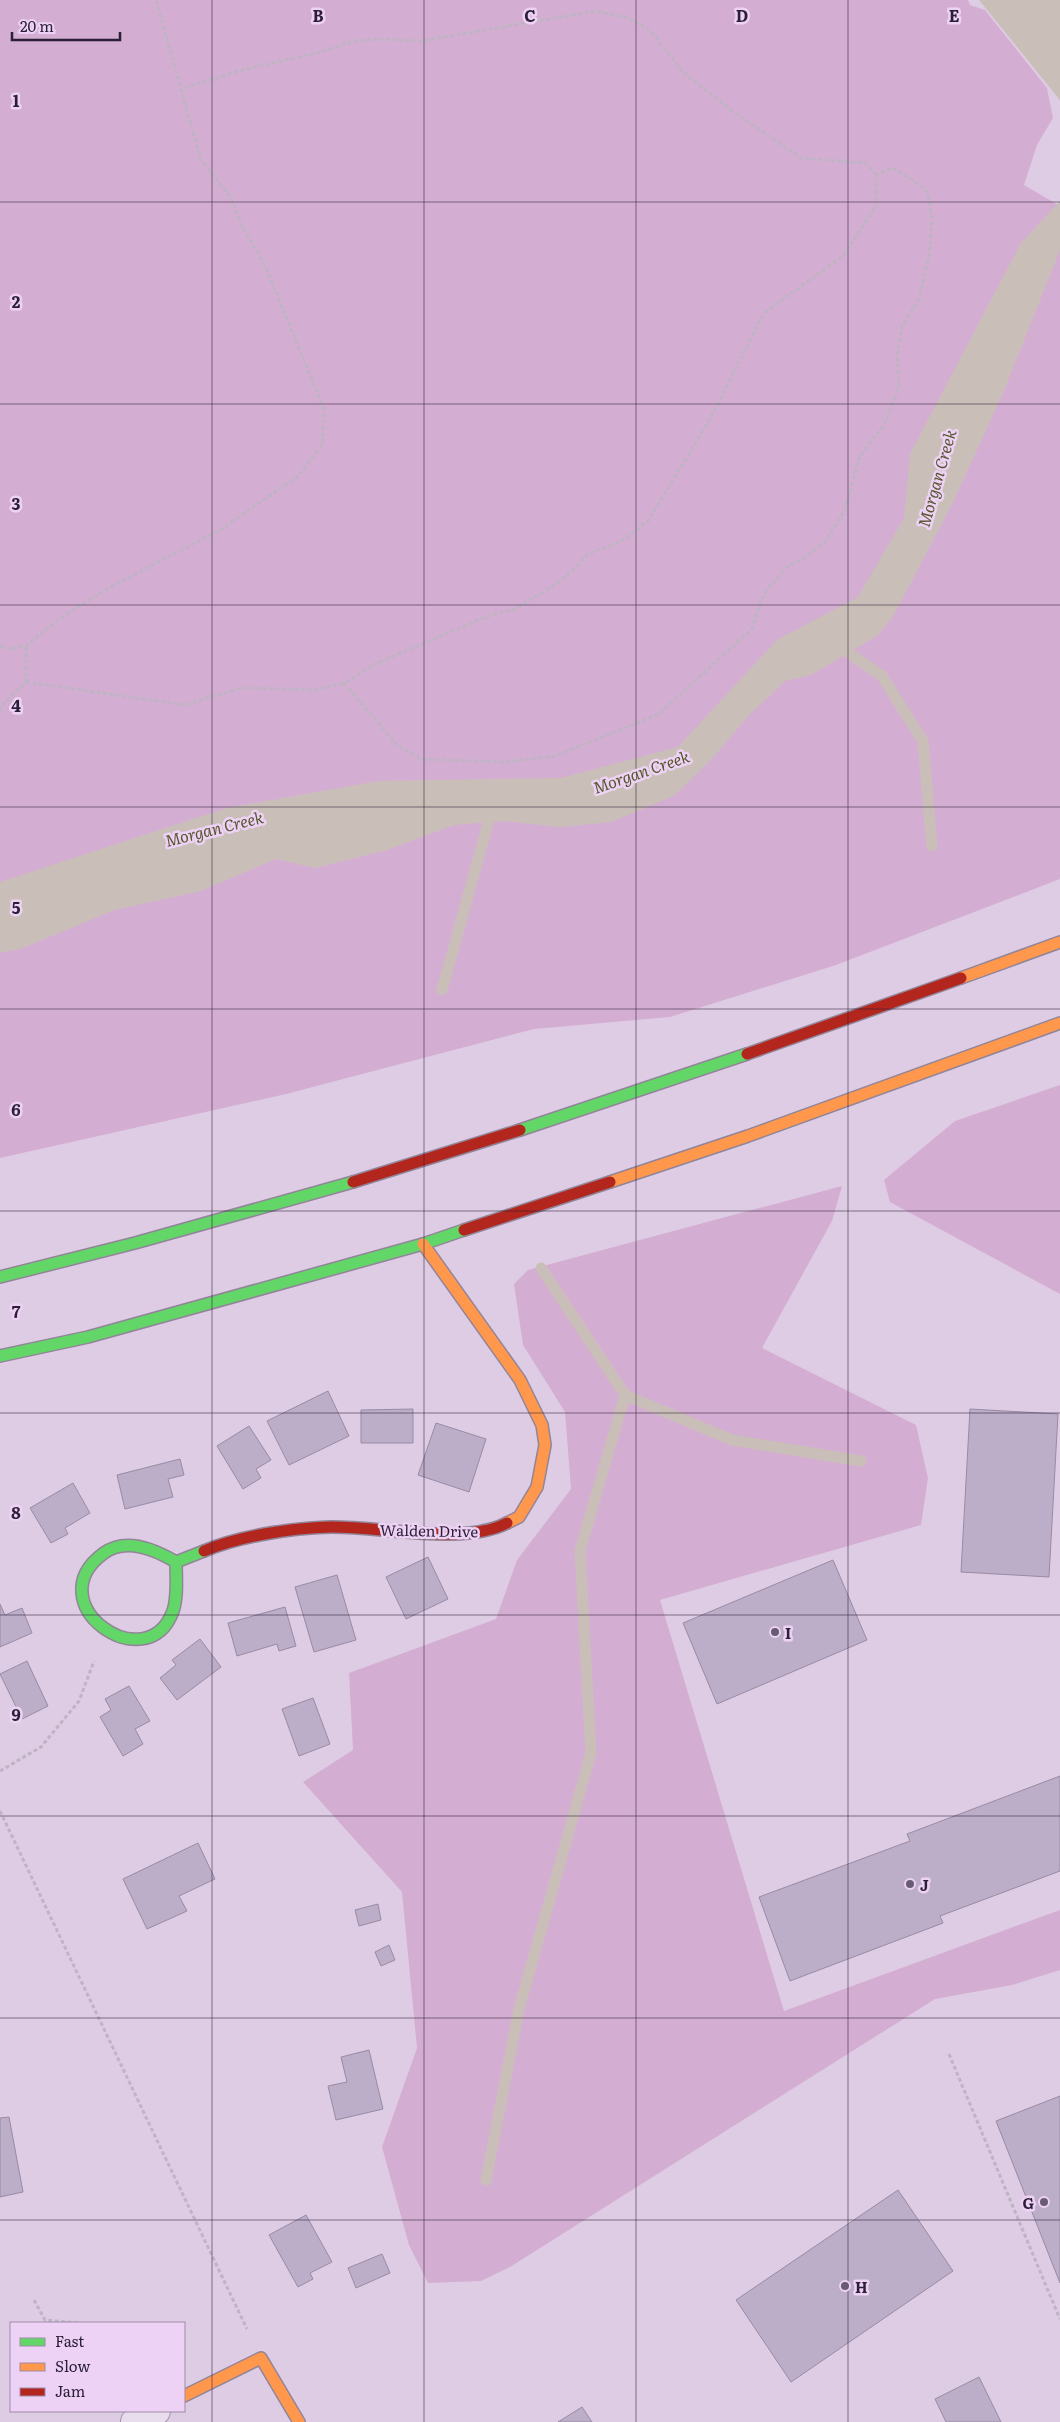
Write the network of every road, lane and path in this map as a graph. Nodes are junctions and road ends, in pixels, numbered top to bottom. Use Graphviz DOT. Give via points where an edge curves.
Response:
graph roads {
  1 [pos="156,0"];
  2 [pos="181,88"];
  3 [pos="876,175"];
  4 [pos="0,646"];
  5 [pos="26,646"];
  6 [pos="26,682"];
  7 [pos="344,683"];
  8 [pos="0,712"];
  9 [pos="1060,942"];
  10 [pos="1060,1024"];
  11 [pos="423,1244"];
  12 [pos="0,1277"];
  13 [pos="0,1356"];
  14 [pos="176,1562"];
  15 [pos="105,1632"];
  16 [pos="0,1770"];
  17 [pos="0,1811"];
  18 [pos="949,2054"];
  19 [pos="34,2300"];
  20 [pos="1060,2319"];
  21 [pos="67,2322"];
  22 [pos="261,2358"];
  23 [pos="185,2396"];
  24 [pos="154,2412"];
  25 [pos="135,2422"];
  26 [pos="299,2422"];
  1 -- 2 [label="path"];
  2 -- 3 [label="path" via="354,41 420,41 596,11 628,18 650,30 683,72 732,111 801,158 865,163"];
  2 -- 5 [label="path" via="201,160 231,197 241,224 266,268 324,410 322,445 298,476 220,530 114,585 60,618"];
  3 -- 7 [label="path" via="876,206 843,256 764,313 710,419 648,521 620,542 588,554 560,581 515,609 491,615 377,663"];
  3 -- 7 [label="path" via="892,168 913,180 928,194 932,220 929,256 919,300 902,326 897,353 899,386 885,423 859,458 845,510 825,542 786,568 768,588 752,629 659,714 555,756 504,762 420,759 396,744"];
  4 -- 5 [label="path" via="10,649"];
  5 -- 6 [label="path"];
  6 -- 7 [label="path" via="185,705 241,688 314,690"];
  6 -- 8 [label="path" via="1,706"];
  9 -- 12 [label="main road" via="771,1045 427,1161 245,1214"];
  10 -- 11 [label="main road" via="748,1136"];
  11 -- 13 [label="main road" via="88,1337"];
  11 -- 14 [label="main road, Walden Drive" via="520,1380 542,1425 543,1463 537,1488 520,1517 494,1530 468,1534 330,1527 254,1536 213,1547"];
  14 -- 15 [label="main road" via="174,1604 170,1619 159,1631 136,1640 119,1639"];
  14 -- 15 [label="main road" via="160,1552 134,1545 108,1551 90,1564 81,1581 84,1604 93,1621"];
  15 -- 16 [label="path" via="78,1701 41,1747"];
  17 -- 22 [label="path"];
  18 -- 20 [label="path"];
  19 -- 21 [label="path" via="45,2320"];
  22 -- 23 [label="main road"];
  22 -- 26 [label="main road"];
  24 -- 25 [label="street"];
}
